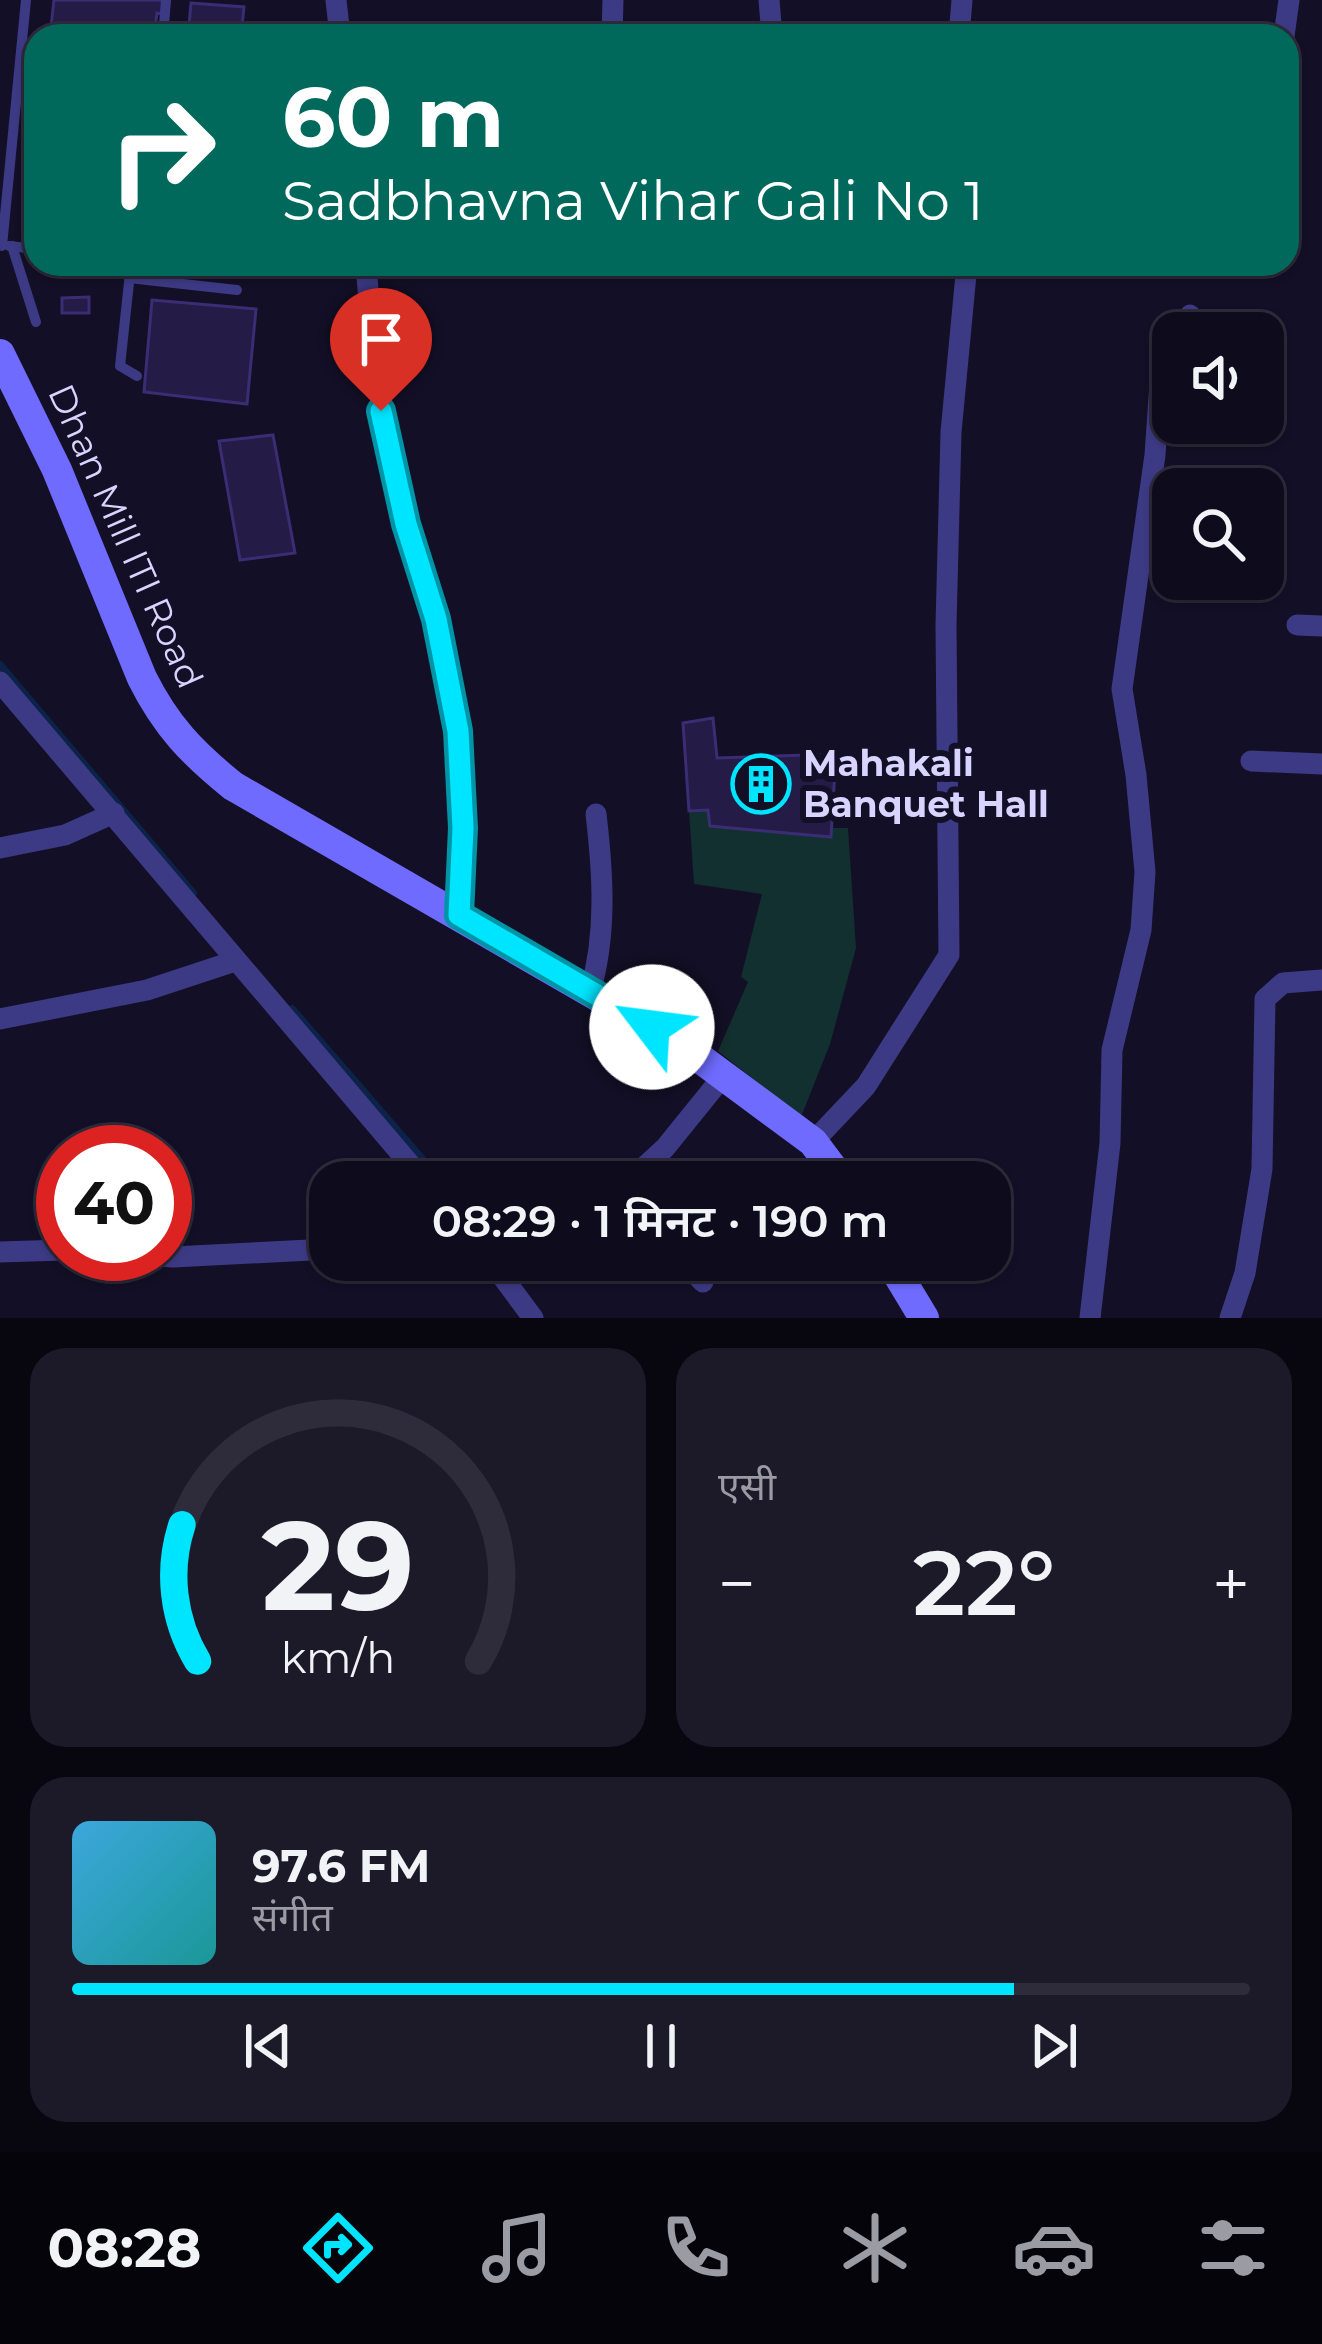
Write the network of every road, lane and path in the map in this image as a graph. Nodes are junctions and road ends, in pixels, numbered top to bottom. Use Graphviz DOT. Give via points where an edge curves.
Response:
graph roads {
  1 [pos="26,0"];
  2 [pos="5,246"];
  3 [pos="129,276"];
  4 [pos="158,276"];
  5 [pos="366,276"];
  6 [pos="967,276"];
  7 [pos="237,290"];
  8 [pos="36,322"];
  9 [pos="0,354"];
  10 [pos="137,376"];
  11 [pos="1156,444"];
  12 [pos="1298,625"];
  13 [pos="1322,626"];
  14 [pos="0,682"];
  15 [pos="1251,761"];
  16 [pos="1322,764"];
  17 [pos="114,813"];
  18 [pos="596,814"];
  19 [pos="0,848"];
  20 [pos="459,915"];
  21 [pos="235,962"];
  22 [pos="1322,980"];
  23 [pos="590,992"];
  24 [pos="0,1019"];
  25 [pos="724,1075"];
  26 [pos="813,1142"];
  27 [pos="407,1161"];
  28 [pos="650,1161"];
  29 [pos="827,1161"];
  30 [pos="309,1250"];
  31 [pos="36,1251"];
  32 [pos="0,1252"];
  33 [pos="192,1256"];
  34 [pos="506,1281"];
  35 [pos="902,1281"];
  36 [pos="533,1318"];
  37 [pos="924,1318"];
  38 [pos="1090,1318"];
  39 [pos="1230,1318"];
  1 -- 2 [label="lane"];
  2 -- 8 [label="lane"];
  3 -- 10 [label="lane" via="120,366"];
  4 -- 7 [label="lane"];
  5 -- 20 [label="street" via="381,411 458,731"];
  6 -- 26 [label="street" via="950,454 949,955 866,1086"];
  9 -- 20 [label="street, Dhan Mill ITI Road" via="142,678 188,750 233,786"];
  11 -- 38 [label="street" via="1122,689 1145,872 1141,930 1112,1050"];
  12 -- 13 [label="street"];
  14 -- 17 [label="street"];
  15 -- 16 [label="street"];
  17 -- 19 [label="street" via="65,835"];
  17 -- 21 [label="street"];
  18 -- 23 [label="street" via="602,911"];
  20 -- 23 [label="street, Dhan Mill ITI Road"];
  21 -- 24 [label="street" via="147,990"];
  21 -- 27 [label="street"];
  22 -- 39 [label="street" via="1283,982 1265,999 1262,1169"];
  23 -- 25 [label="street, Dhan Mill ITI Road"];
  25 -- 26 [label="street, Dhan Mill ITI Road"];
  25 -- 28 [label="street"];
  26 -- 29 [label="street, Dhan Mill ITI Road"];
  30 -- 33 [label="street"];
  31 -- 32 [label="street"];
  34 -- 36 [label="street"];
  35 -- 37 [label="street"];
}
